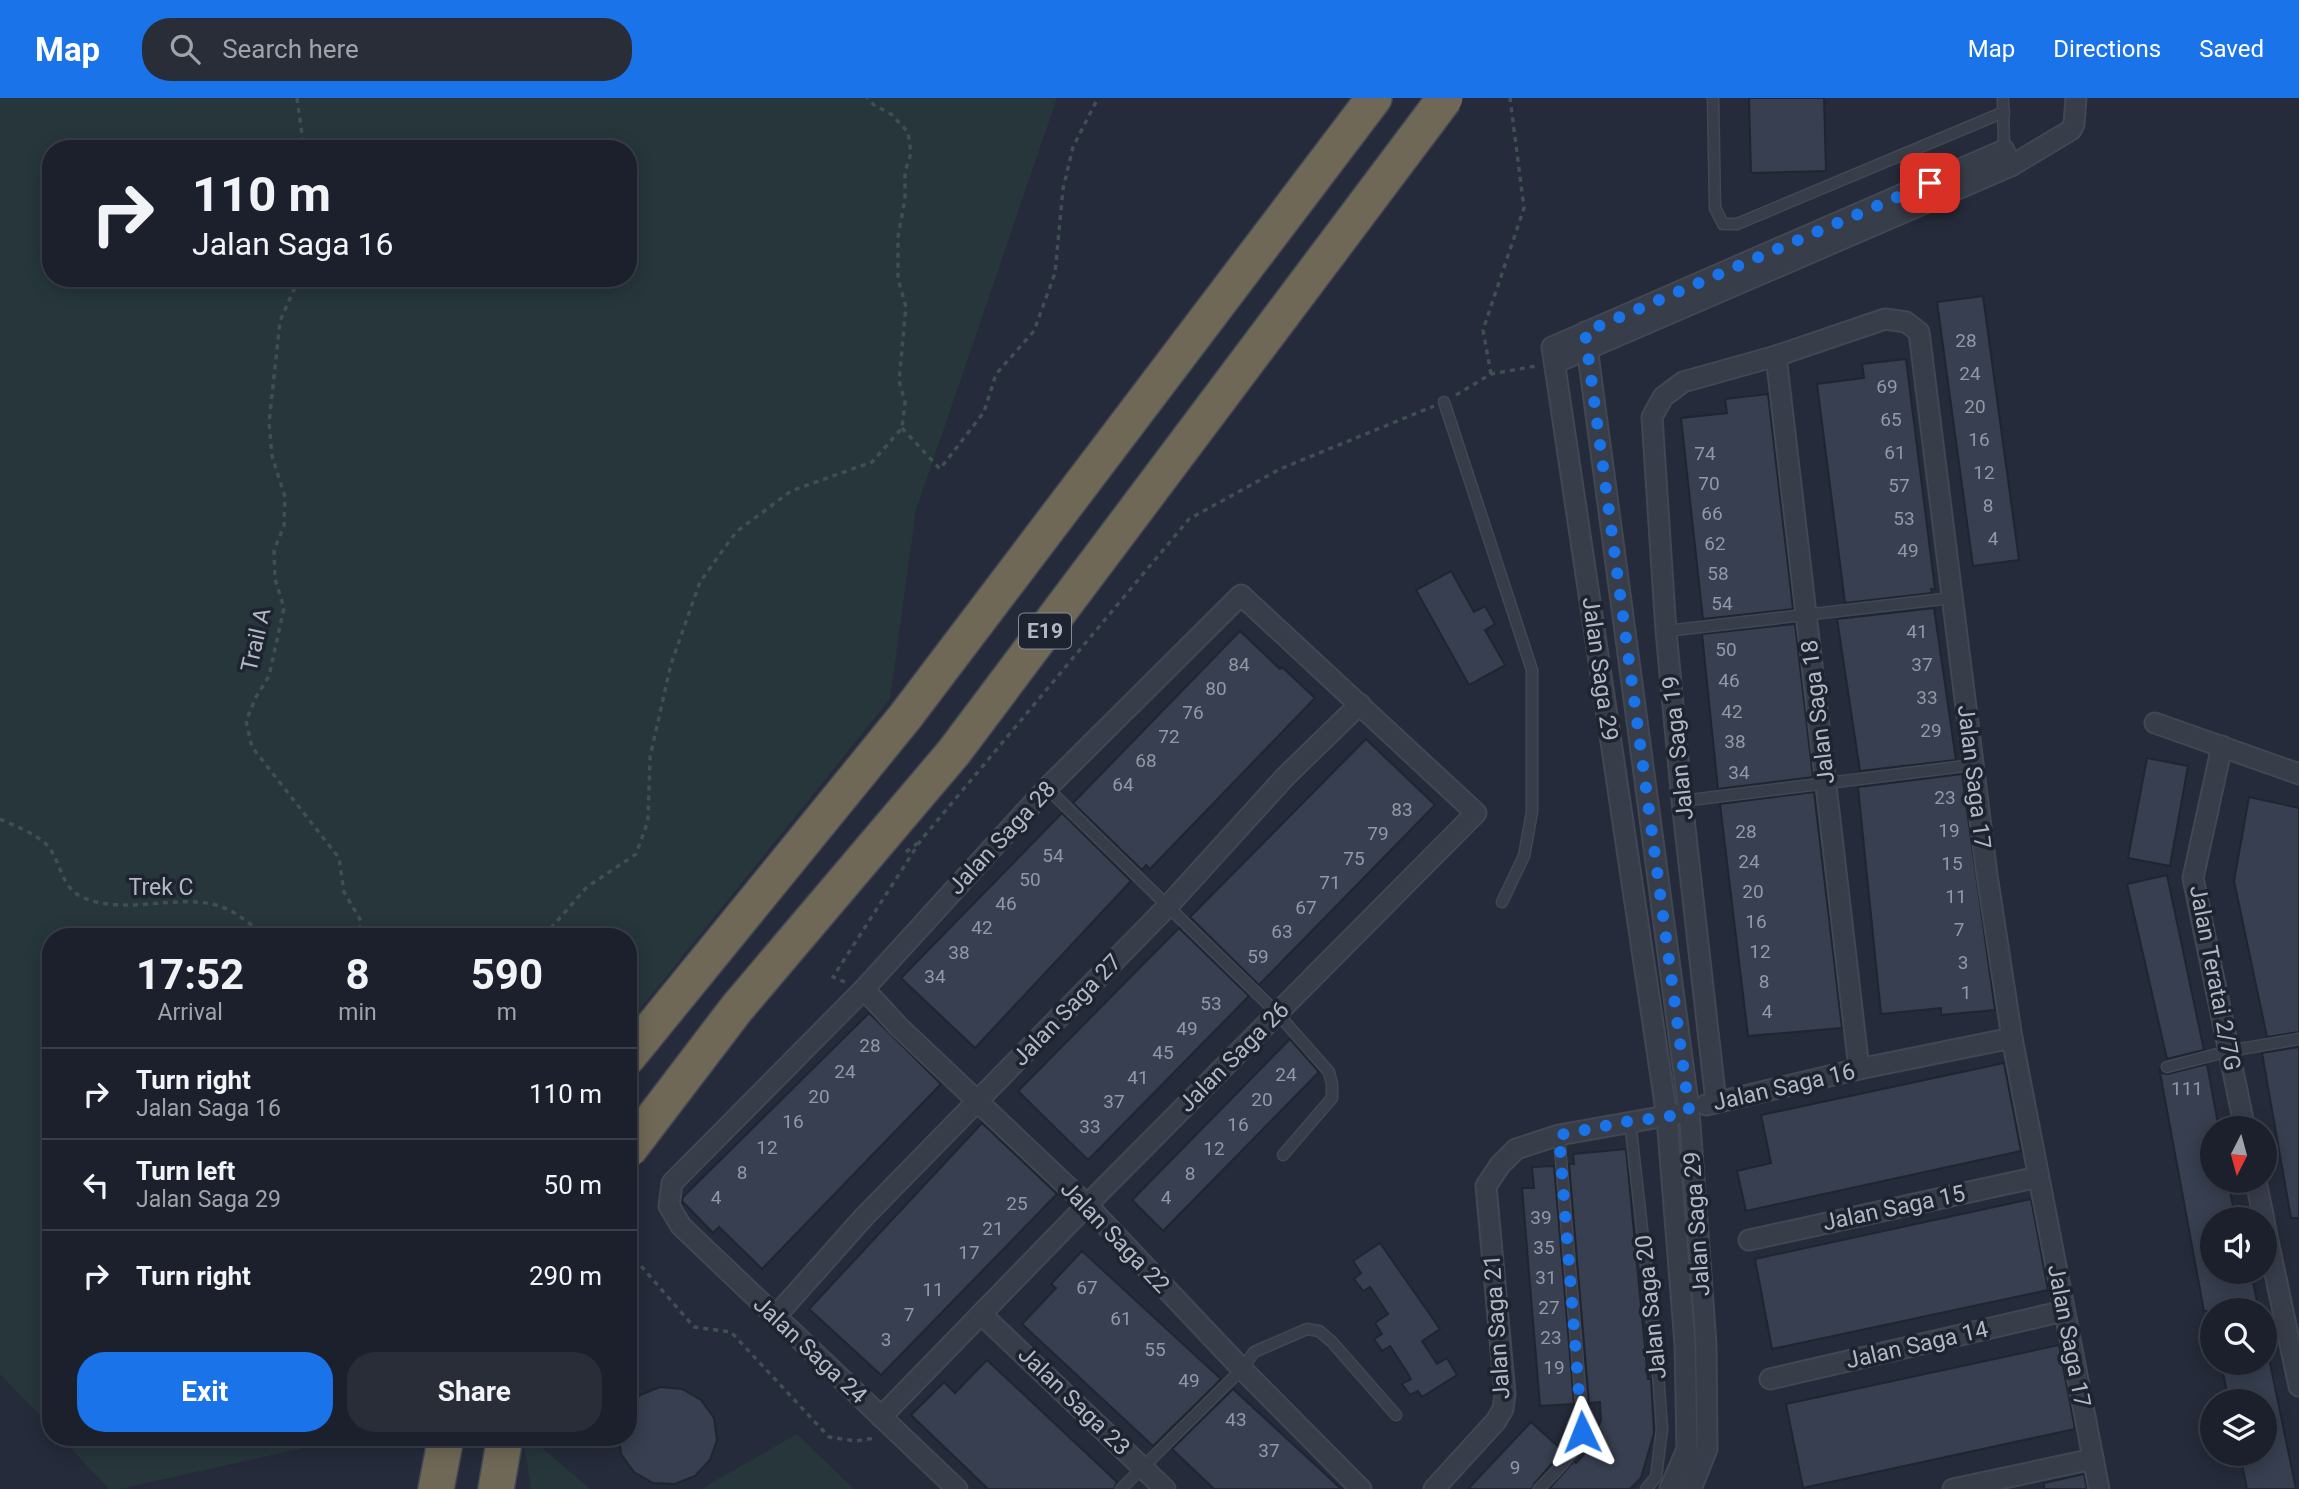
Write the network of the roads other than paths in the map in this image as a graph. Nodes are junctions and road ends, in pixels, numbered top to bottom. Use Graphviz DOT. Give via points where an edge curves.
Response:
graph roads {
  1 [pos="1374,98"];
  2 [pos="1446,98"];
  3 [pos="1713,98"];
  4 [pos="2003,98"];
  5 [pos="2076,98"];
  6 [pos="2004,112"];
  7 [pos="2008,158"];
  8 [pos="1586,340"];
  9 [pos="1776,356"];
  10 [pos="1663,397"];
  11 [pos="1444,402"];
  12 [pos="1952,598"];
  13 [pos="1807,615"];
  14 [pos="1666,631"];
  15 [pos="1360,704"];
  16 [pos="2155,723"];
  17 [pos="2222,746"];
  18 [pos="1973,765"];
  19 [pos="2299,774"];
  20 [pos="1826,782"];
  21 [pos="1047,788"];
  22 [pos="1682,801"];
  23 [pos="1502,902"];
  24 [pos="1168,906"];
  25 [pos="864,989"];
  26 [pos="1278,1013"];
  27 [pos="2012,1038"];
  28 [pos="2299,1039"];
  29 [pos="637,1046"];
  30 [pos="2229,1051"];
  31 [pos="2167,1067"];
  32 [pos="1859,1069"];
  33 [pos="978,1101"];
  34 [pos="1716,1102"];
  35 [pos="1689,1110"];
  36 [pos="2242,1116"];
  37 [pos="1667,1117"];
  38 [pos="1630,1121"];
  39 [pos="1559,1135"];
  40 [pos="637,1139"];
  41 [pos="1516,1149"];
  42 [pos="1283,1155"];
  43 [pos="2038,1177"];
  44 [pos="1087,1205"];
  45 [pos="669,1206"];
  46 [pos="1749,1240"];
  47 [pos="2277,1265"];
  48 [pos="2064,1311"];
  49 [pos="981,1314"];
  50 [pos="2292,1316"];
  51 [pos="775,1317"];
  52 [pos="1242,1369"];
  53 [pos="1770,1379"];
  54 [pos="2299,1386"];
  55 [pos="1396,1415"];
  56 [pos="885,1421"];
  57 [pos="444,1446"];
  58 [pos="503,1446"];
  59 [pos="2093,1459"];
  60 [pos="1143,1467"];
  61 [pos="1356,1487"];
  62 [pos="436,1489"];
  63 [pos="496,1489"];
  64 [pos="957,1489"];
  65 [pos="1121,1489"];
  66 [pos="1165,1489"];
  67 [pos="1434,1489"];
  68 [pos="1539,1489"];
  69 [pos="1646,1489"];
  70 [pos="1671,1489"];
  71 [pos="1691,1489"];
  72 [pos="1953,1489"];
  73 [pos="2099,1489"];
  1 -- 29 [label="highway, E19" via="905,717"];
  2 -- 40 [label="highway, E19, bridge" via="954,752 737,1008"];
  3 -- 6 [label="lane" via="1715,208 1723,225 1737,224"];
  4 -- 6 [label="lane"];
  5 -- 7 [label="street" via="2071,130"];
  6 -- 7 [label="lane"];
  7 -- 8 [label="street"];
  8 -- 35 [label="street, Jalan Saga 29"];
  8 -- 37 [label="street, Jalan Saga 29" via="1554,355"];
  9 -- 10 [label="street, Jalan Saga 17" via="1683,382"];
  9 -- 12 [label="street, Jalan Saga 17" via="1885,319 1906,322 1919,332"];
  9 -- 13 [label="street, Jalan Saga 18"];
  10 -- 14 [label="street, Jalan Saga 19" via="1652,417"];
  11 -- 23 [label="lane" via="1532,670 1532,812 1524,856"];
  12 -- 13 [label="lane"];
  12 -- 18 [label="street, Jalan Saga 17"];
  13 -- 14 [label="lane"];
  13 -- 20 [label="street, Jalan Saga 18"];
  14 -- 22 [label="street, Jalan Saga 19"];
  15 -- 21 [label="street, Jalan Saga 28" via="1241,595"];
  15 -- 24 [label="street, Jalan Saga 27" via="1285,777"];
  15 -- 26 [label="street, Jalan Saga 26" via="1476,813"];
  16 -- 17 [label="street"];
  17 -- 19 [label="street"];
  17 -- 30 [label="street, Jalan Teratai 2/7G" via="2193,878"];
  18 -- 20 [label="lane"];
  18 -- 27 [label="street, Jalan Saga 17"];
  20 -- 22 [label="lane"];
  20 -- 32 [label="street, Jalan Saga 18"];
  21 -- 24 [label="lane"];
  21 -- 25 [label="street, Jalan Saga 28"];
  22 -- 34 [label="street, Jalan Saga 19"];
  24 -- 26 [label="lane"];
  24 -- 33 [label="street, Jalan Saga 27"];
  25 -- 33 [label="street, Jalan Saga 22"];
  25 -- 45 [label="street, Jalan Saga 28" via="672,1183"];
  26 -- 42 [label="lane" via="1329,1072 1332,1084 1332,1098"];
  26 -- 44 [label="street, Jalan Saga 26"];
  27 -- 32 [label="street, Jalan Saga 16"];
  27 -- 43 [label="street, Jalan Saga 17"];
  28 -- 30 [label="lane"];
  30 -- 31 [label="lane"];
  30 -- 36 [label="street, Jalan Teratai 2/7G"];
  32 -- 34 [label="street, Jalan Saga 16"];
  33 -- 44 [label="street, Jalan Saga 22"];
  33 -- 51 [label="street, Jalan Saga 27" via="864,1217"];
  34 -- 35 [label="street, Jalan Saga 16"];
  35 -- 37 [label="street, Jalan Saga 16"];
  35 -- 71 [label="street, Jalan Saga 29" via="1706,1344 1707,1436"];
  37 -- 38 [label="street, Jalan Saga 16"];
  37 -- 70 [label="street, Jalan Saga 29" via="1685,1344 1687,1449"];
  38 -- 39 [label="street, Jalan Saga 16"];
  38 -- 69 [label="lane, Jalan Saga 20" via="1662,1429 1656,1477"];
  39 -- 41 [label="street, Jalan Saga 16"];
  39 -- 68 [label="lane" via="1583,1426 1566,1460"];
  41 -- 67 [label="street, Jalan Saga 21" via="1486,1186 1503,1409"];
  43 -- 46 [label="street, Jalan Saga 15"];
  43 -- 48 [label="street, Jalan Saga 17"];
  44 -- 49 [label="street, Jalan Saga 26"];
  44 -- 52 [label="street, Jalan Saga 22"];
  45 -- 51 [label="street, Jalan Saga 24" via="681,1226"];
  47 -- 50 [label="street"];
  48 -- 53 [label="street, Jalan Saga 14"];
  48 -- 59 [label="street, Jalan Saga 17"];
  49 -- 56 [label="street, Jalan Saga 26"];
  49 -- 60 [label="street, Jalan Saga 23"];
  50 -- 54 [label="street"];
  51 -- 56 [label="street, Jalan Saga 24"];
  52 -- 55 [label="lane" via="1254,1352 1307,1329 1318,1331"];
  52 -- 60 [label="lane"];
  52 -- 61 [label="street, Jalan Saga 22"];
  56 -- 64 [label="street, Jalan Saga 24"];
  57 -- 62 [label="highway"];
  58 -- 63 [label="highway"];
  59 -- 72 [label="street"];
  59 -- 73 [label="street, Jalan Saga 17"];
  60 -- 65 [label="lane"];
  60 -- 66 [label="street, Jalan Saga 23"];
}
